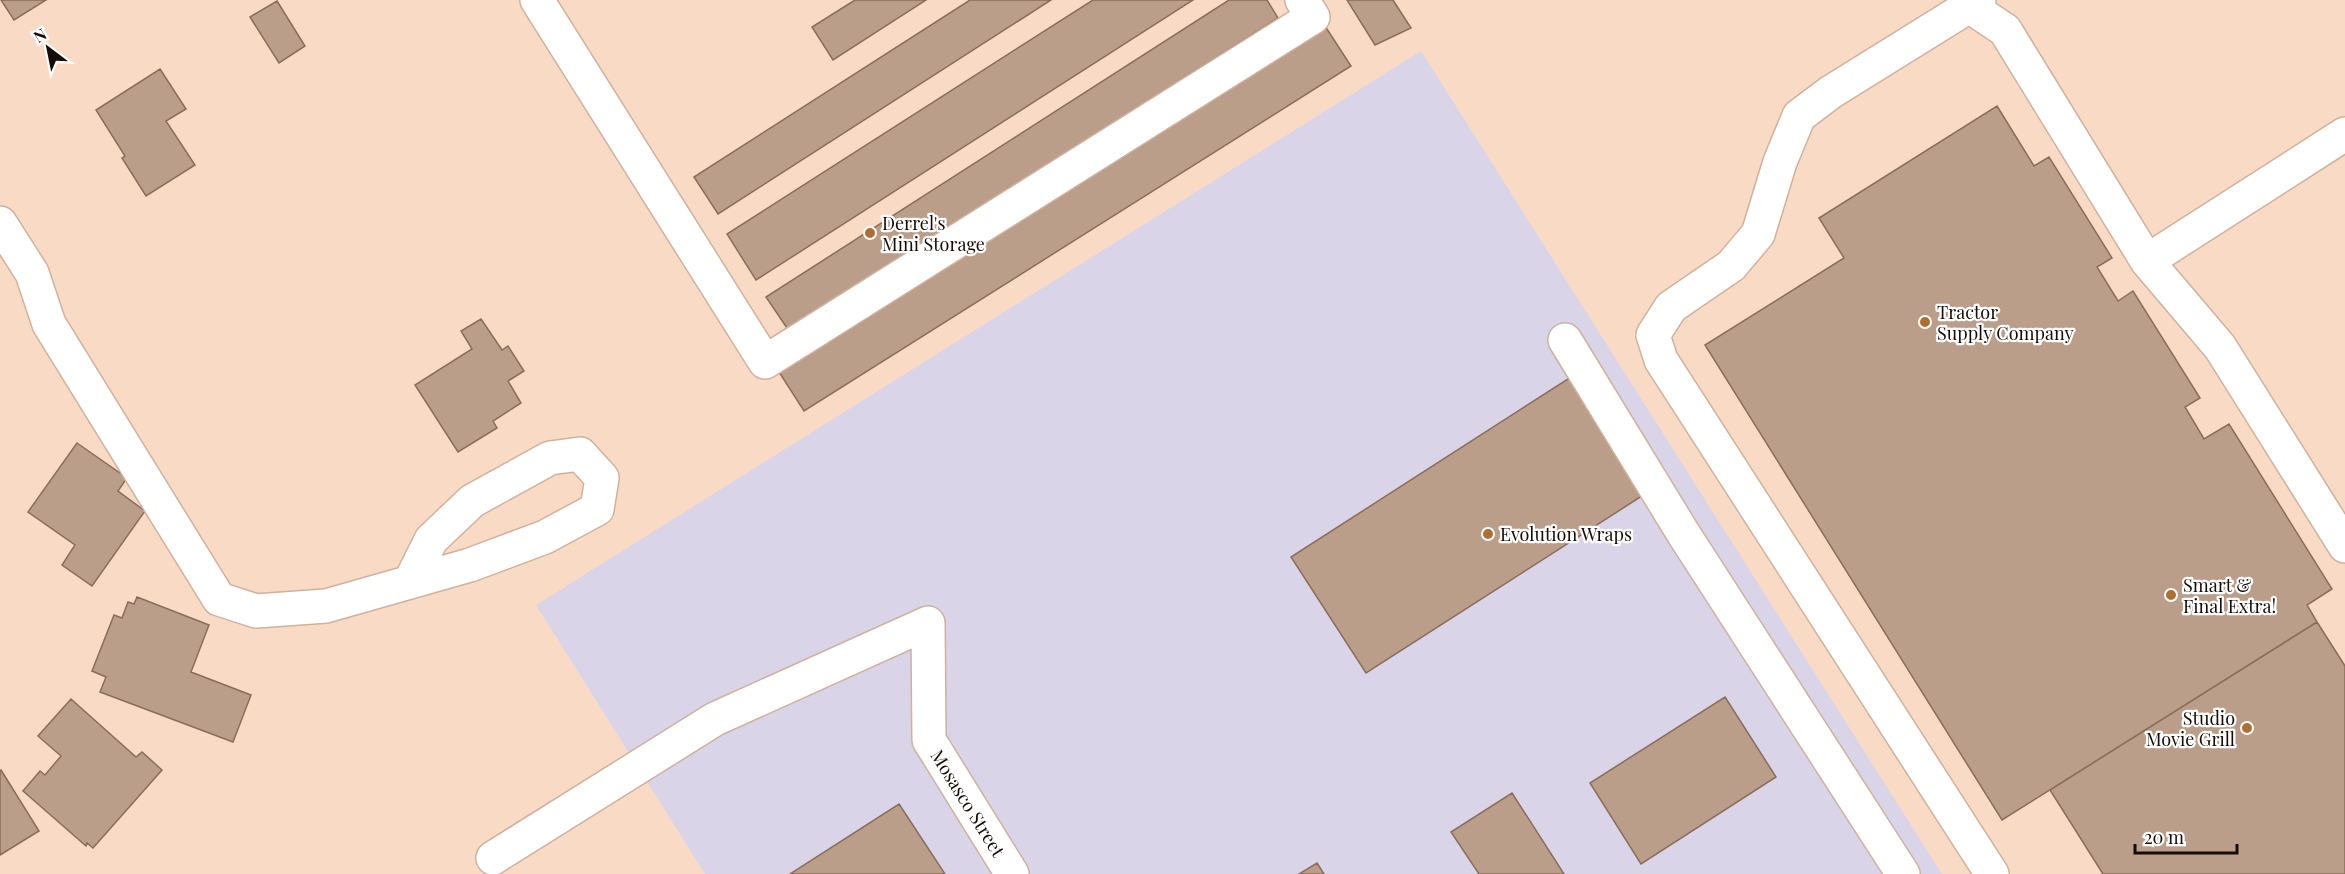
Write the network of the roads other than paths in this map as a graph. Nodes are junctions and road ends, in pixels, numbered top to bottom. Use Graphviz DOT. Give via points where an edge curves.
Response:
graph roads {
  1 [pos="537,0"];
  2 [pos="1302,0"];
  3 [pos="1971,2"];
  4 [pos="2345,134"];
  5 [pos="0,223"];
  6 [pos="2147,261"];
  7 [pos="1565,340"];
  8 [pos="2345,546"];
  9 [pos="410,582"];
  10 [pos="493,858"];
  11 [pos="1012,874"];
  12 [pos="1903,874"];
  13 [pos="1992,874"];
  1 -- 2 [label="street" via="765,362 1312,17"];
  3 -- 6 [label="street" via="2005,30"];
  3 -- 13 [label="street" via="1799,116 1758,234 1731,266 1671,307 1653,335 1661,360"];
  4 -- 6 [label="street"];
  5 -- 9 [label="street" via="32,273 49,324 219,598 256,611 326,606"];
  6 -- 8 [label="street" via="2220,347"];
  7 -- 12 [label="street" via="1683,533"];
  9 -- 9 [label="street" via="545,537 597,509 602,478 580,454 550,458 472,501 431,540"];
  10 -- 11 [label="street, Mosasco Street" via="715,719 928,623 929,740"];
}
